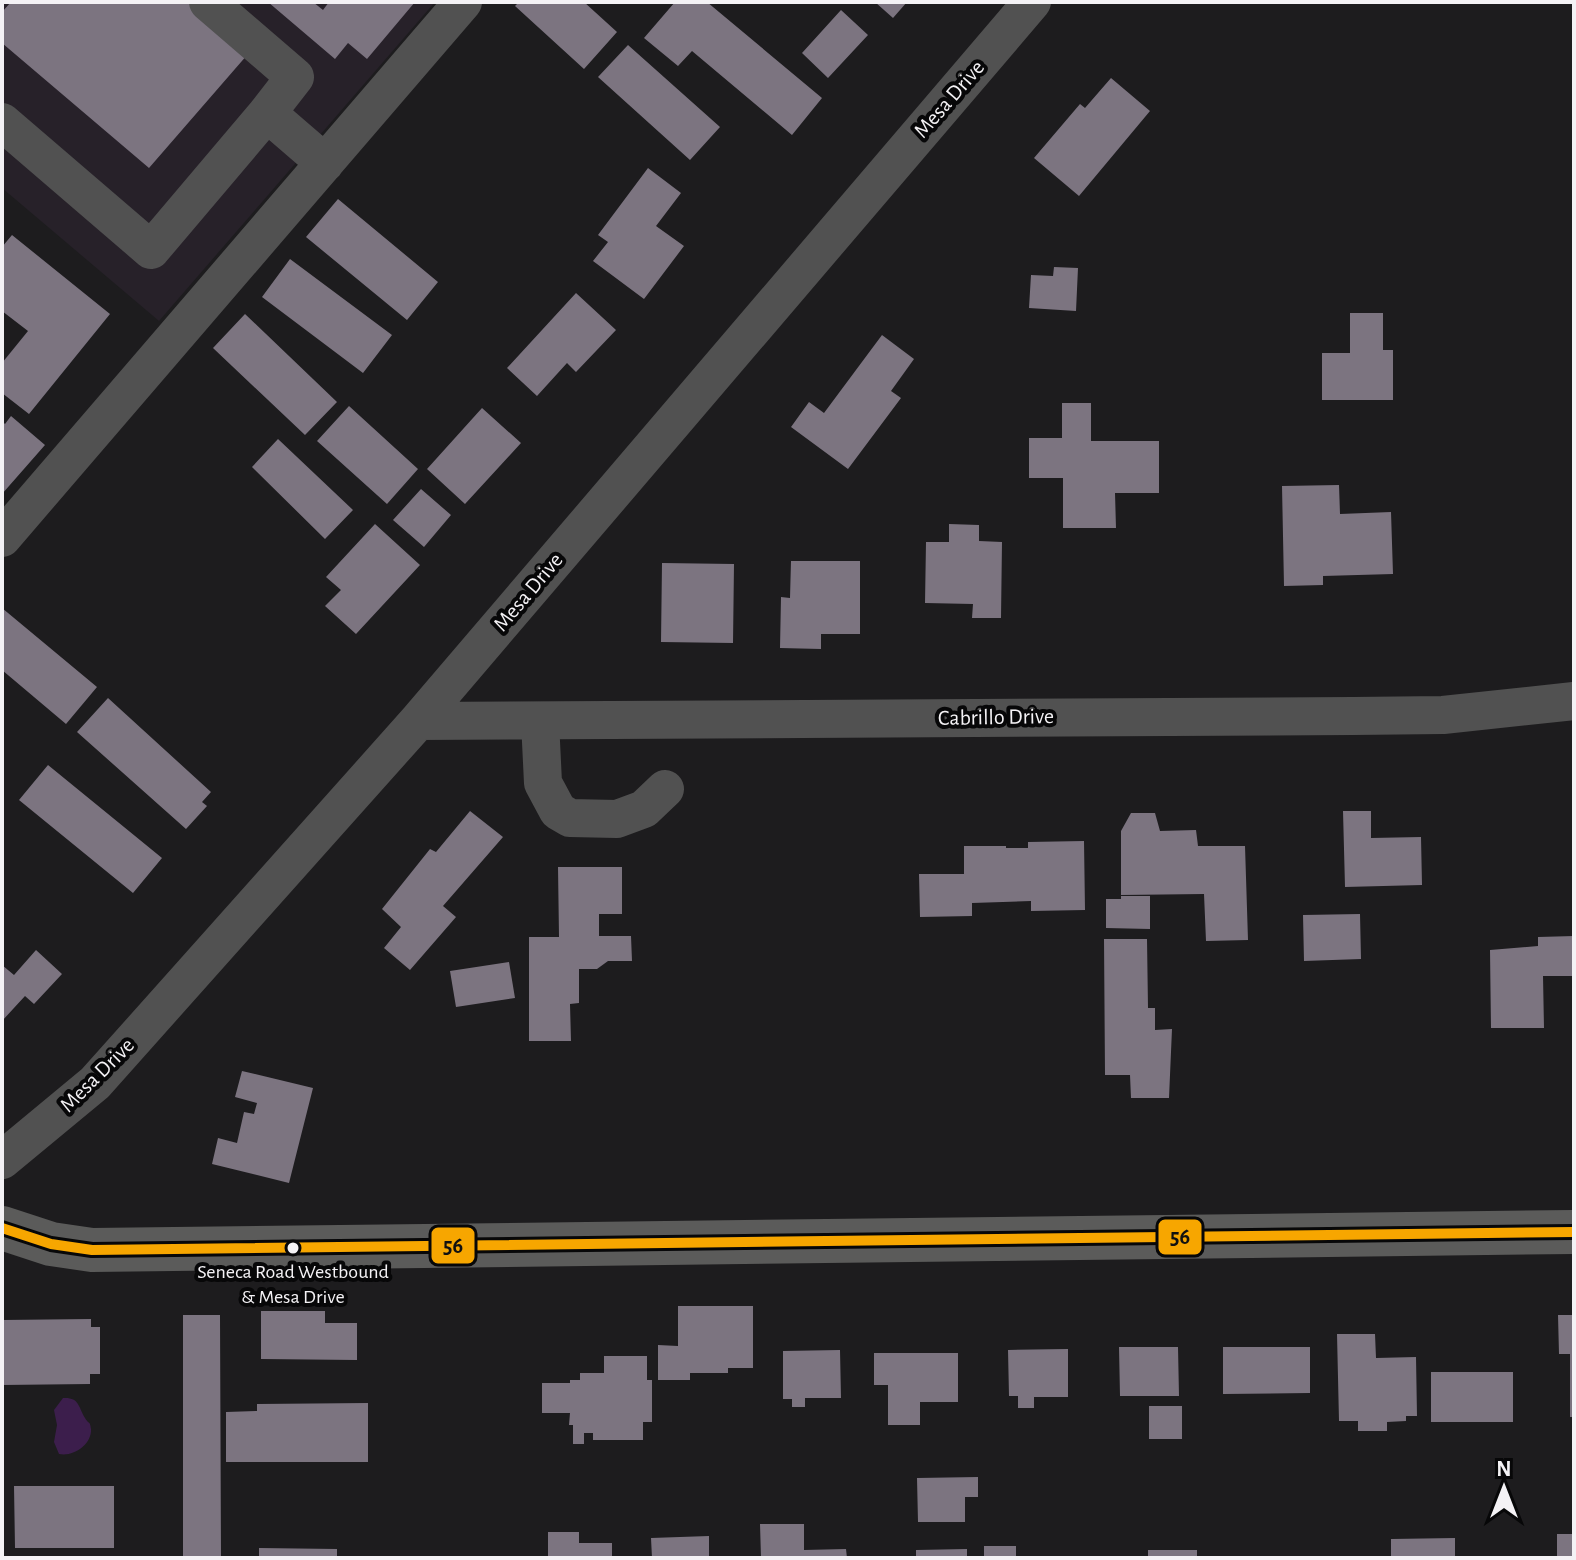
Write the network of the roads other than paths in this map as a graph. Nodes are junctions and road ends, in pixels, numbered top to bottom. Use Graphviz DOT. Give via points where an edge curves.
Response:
graph roads {
  1 [pos="208,2"];
  2 [pos="463,2"];
  3 [pos="1032,2"];
  4 [pos="267,113"];
  5 [pos="3,126"];
  6 [pos="325,163"];
  7 [pos="2,538"];
  8 [pos="1574,701"];
  9 [pos="418,721"];
  10 [pos="540,721"];
  11 [pos="665,789"];
  12 [pos="2,1160"];
  13 [pos="2,1228"];
  14 [pos="1574,1232"];
  1 -- 4 [label="street" via="295,77"];
  2 -- 6 [label="street"];
  3 -- 9 [label="street, Mesa Drive"];
  4 -- 5 [label="street" via="151,250"];
  4 -- 6 [label="street"];
  6 -- 7 [label="street"];
  8 -- 10 [label="street, Cabrillo Drive" via="1443,715"];
  9 -- 10 [label="street, Cabrillo Drive"];
  9 -- 12 [label="street, Mesa Drive" via="95,1083"];
  10 -- 11 [label="street" via="543,783 558,811 570,818 617,819 644,809"];
  13 -- 14 [label="main road" via="92,1250"];
}
